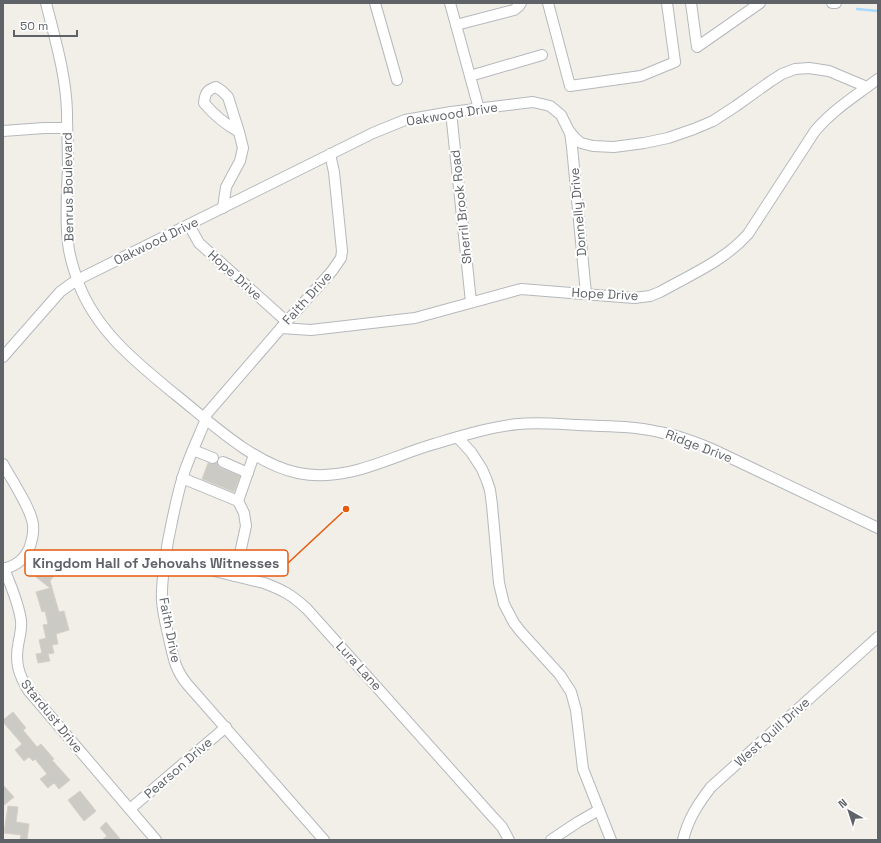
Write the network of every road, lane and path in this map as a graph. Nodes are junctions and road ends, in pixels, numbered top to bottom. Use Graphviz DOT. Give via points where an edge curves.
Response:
graph roads {
  1 [pos="46,3"];
  2 [pos="375,3"];
  3 [pos="450,3"];
  4 [pos="520,3"];
  5 [pos="548,3"];
  6 [pos="667,3"];
  7 [pos="691,3"];
  8 [pos="760,3"];
  9 [pos="832,3"];
  10 [pos="836,3"];
  11 [pos="456,25"];
  12 [pos="542,55"];
  13 [pos="470,76"];
  14 [pos="878,79"];
  15 [pos="397,80"];
  16 [pos="867,87"];
  17 [pos="479,109"];
  18 [pos="451,112"];
  19 [pos="67,128"];
  20 [pos="3,131"];
  21 [pos="569,131"];
  22 [pos="239,132"];
  23 [pos="330,154"];
  24 [pos="223,208"];
  25 [pos="189,225"];
  26 [pos="77,280"];
  27 [pos="586,294"];
  28 [pos="471,302"];
  29 [pos="284,324"];
  30 [pos="3,357"];
  31 [pos="205,418"];
  32 [pos="458,438"];
  33 [pos="193,450"];
  34 [pos="254,455"];
  35 [pos="213,458"];
  36 [pos="223,462"];
  37 [pos="3,464"];
  38 [pos="248,473"];
  39 [pos="182,478"];
  40 [pos="238,502"];
  41 [pos="878,528"];
  42 [pos="165,559"];
  43 [pos="4,569"];
  44 [pos="235,576"];
  45 [pos="878,637"];
  46 [pos="226,727"];
  47 [pos="130,809"];
  48 [pos="599,810"];
  49 [pos="156,840"];
  50 [pos="324,840"];
  51 [pos="509,840"];
  52 [pos="550,840"];
  53 [pos="611,840"];
  54 [pos="683,840"];
  1 -- 19 [label="street, Benrus Boulevard" via="60,56"];
  2 -- 15 [label="street"];
  3 -- 11 [label="street"];
  4 -- 11 [label="street" via="514,10"];
  5 -- 6 [label="street" via="570,86 641,76 675,62"];
  7 -- 8 [label="street" via="697,47"];
  9 -- 10 [label="street"];
  11 -- 13 [label="street"];
  12 -- 13 [label="street"];
  13 -- 17 [label="street"];
  14 -- 16 [label="street"];
  16 -- 21 [label="street, Oakwood Drive" via="829,71 795,69 771,80 713,121 668,138 614,147 593,146 581,143"];
  16 -- 27 [label="street, Hope Drive" via="835,110 815,131 748,234 733,250 650,296 634,298"];
  17 -- 18 [label="street, Oakwood Drive"];
  17 -- 21 [label="street, Oakwood Drive" via="533,102 550,106 561,115"];
  18 -- 23 [label="street, Oakwood Drive" via="405,120"];
  18 -- 28 [label="street, Sherril Brook Road"];
  19 -- 20 [label="street"];
  19 -- 26 [label="street, Benrus Boulevard" via="66,225"];
  21 -- 27 [label="street, Donnelly Drive"];
  22 -- 24 [label="street" via="243,148 240,161 226,187"];
  23 -- 24 [label="street, Oakwood Drive"];
  23 -- 29 [label="street, Faith Drive" via="334,172 341,258"];
  24 -- 25 [label="street, Oakwood Drive"];
  25 -- 26 [label="street, Oakwood Drive"];
  25 -- 29 [label="street, Hope Drive" via="199,243"];
  26 -- 30 [label="street, Oakwood Drive" via="60,292"];
  26 -- 31 [label="street, Benrus Boulevard" via="85,298 114,340 142,368"];
  27 -- 28 [label="street, Hope Drive" via="521,289"];
  28 -- 29 [label="street, Hope Drive" via="415,318 312,330 296,330"];
  29 -- 31 [label="street, Faith Drive"];
  31 -- 33 [label="street, Faith Drive"];
  31 -- 34 [label="street, Benrus Boulevard"];
  32 -- 34 [label="street, Benrus Boulevard" via="423,447 345,474 321,476 296,473"];
  32 -- 41 [label="street, Ridge Drive" via="519,424 629,428 660,432 712,449"];
  32 -- 48 [label="street" via="476,459 488,486 499,583 504,604 514,623 560,675 571,692 576,710 582,769"];
  33 -- 35 [label="street"];
  33 -- 39 [label="street, Faith Drive"];
  34 -- 38 [label="street"];
  36 -- 38 [label="street"];
  37 -- 43 [label="street" via="27,506 34,532 23,558 12,567"];
  38 -- 40 [label="street"];
  39 -- 40 [label="street"];
  39 -- 42 [label="street, Faith Drive"];
  40 -- 44 [label="street" via="244,513 246,526"];
  42 -- 44 [label="street, Lura Lane"];
  42 -- 46 [label="street, Faith Drive" via="162,603 176,666 181,676"];
  43 -- 47 [label="street, Stardust Drive" via="20,614 17,664 21,677 28,690"];
  44 -- 51 [label="street, Lura Lane" via="279,588 307,609 492,815"];
  45 -- 54 [label="street, West Quill Drive" via="711,787 692,816"];
  46 -- 47 [label="street, Pearson Drive"];
  46 -- 50 [label="street, Faith Drive"];
  47 -- 49 [label="street, Stardust Drive"];
  48 -- 52 [label="street"];
  48 -- 53 [label="street"];
}
